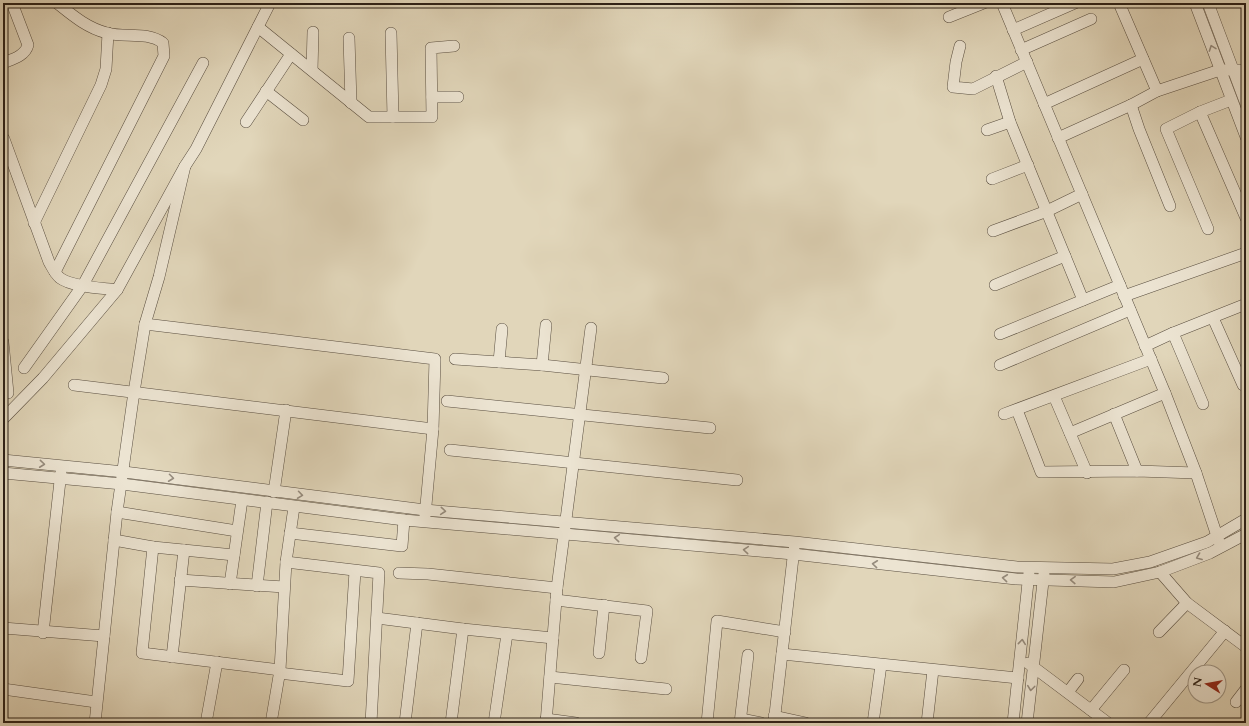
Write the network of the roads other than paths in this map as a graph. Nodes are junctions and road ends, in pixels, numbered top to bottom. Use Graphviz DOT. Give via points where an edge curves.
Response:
graph roads {
  1 [pos="12,3"];
  2 [pos="57,3"];
  3 [pos="270,3"];
  4 [pos="984,3"];
  5 [pos="1002,3"];
  6 [pos="1075,3"];
  7 [pos="1119,3"];
  8 [pos="1195,3"];
  9 [pos="1208,3"];
  10 [pos="949,17"];
  11 [pos="1091,19"];
  12 [pos="258,27"];
  13 [pos="1013,30"];
  14 [pos="313,32"];
  15 [pos="108,33"];
  16 [pos="391,33"];
  17 [pos="349,38"];
  18 [pos="454,46"];
  19 [pos="960,46"];
  20 [pos="1021,50"];
  21 [pos="291,54"];
  22 [pos="1143,59"];
  23 [pos="1026,62"];
  24 [pos="3,63"];
  25 [pos="203,63"];
  26 [pos="312,70"];
  27 [pos="1220,70"];
  28 [pos="1233,70"];
  29 [pos="1246,70"];
  30 [pos="996,76"];
  31 [pos="266,91"];
  32 [pos="1157,91"];
  33 [pos="458,96"];
  34 [pos="432,97"];
  35 [pos="1231,100"];
  36 [pos="351,103"];
  37 [pos="1044,104"];
  38 [pos="1246,104"];
  39 [pos="1131,105"];
  40 [pos="1200,112"];
  41 [pos="393,117"];
  42 [pos="303,120"];
  43 [pos="246,122"];
  44 [pos="1010,122"];
  45 [pos="987,130"];
  46 [pos="1246,137"];
  47 [pos="1058,138"];
  48 [pos="4,139"];
  49 [pos="1028,165"];
  50 [pos="185,166"];
  51 [pos="992,179"];
  52 [pos="1082,194"];
  53 [pos="1170,206"];
  54 [pos="1047,211"];
  55 [pos="1246,218"];
  56 [pos="34,223"];
  57 [pos="1208,229"];
  58 [pos="993,231"];
  59 [pos="1246,252"];
  60 [pos="1065,256"];
  61 [pos="55,272"];
  62 [pos="83,285"];
  63 [pos="995,285"];
  64 [pos="1120,285"];
  65 [pos="117,290"];
  66 [pos="1124,296"];
  67 [pos="1083,300"];
  68 [pos="1246,304"];
  69 [pos="1130,310"];
  70 [pos="1213,318"];
  71 [pos="145,324"];
  72 [pos="546,325"];
  73 [pos="591,328"];
  74 [pos="502,329"];
  75 [pos="1173,333"];
  76 [pos="1000,334"];
  77 [pos="3,342"];
  78 [pos="1145,346"];
  79 [pos="455,359"];
  80 [pos="1151,359"];
  81 [pos="499,362"];
  82 [pos="542,365"];
  83 [pos="1000,365"];
  84 [pos="24,368"];
  85 [pos="587,370"];
  86 [pos="663,378"];
  87 [pos="74,384"];
  88 [pos="1243,385"];
  89 [pos="134,392"];
  90 [pos="6,393"];
  91 [pos="1165,393"];
  92 [pos="26,396"];
  93 [pos="1054,396"];
  94 [pos="447,401"];
  95 [pos="1203,404"];
  96 [pos="286,410"];
  97 [pos="1018,410"];
  98 [pos="1004,414"];
  99 [pos="1114,414"];
  100 [pos="580,416"];
  101 [pos="3,420"];
  102 [pos="710,428"];
  103 [pos="432,429"];
  104 [pos="1070,433"];
  105 [pos="450,450"];
  106 [pos="3,460"];
  107 [pos="575,463"];
  108 [pos="61,466"];
  109 [pos="1137,471"];
  110 [pos="124,472"];
  111 [pos="1087,472"];
  112 [pos="3,473"];
  113 [pos="1196,473"];
  114 [pos="60,478"];
  115 [pos="737,480"];
  116 [pos="122,484"];
  117 [pos="274,492"];
  118 [pos="242,500"];
  119 [pos="267,502"];
  120 [pos="294,507"];
  121 [pos="425,510"];
  122 [pos="118,512"];
  123 [pos="404,520"];
  124 [pos="1246,520"];
  125 [pos="567,521"];
  126 [pos="424,522"];
  127 [pos="237,531"];
  128 [pos="290,533"];
  129 [pos="565,533"];
  130 [pos="1246,534"];
  131 [pos="1217,536"];
  132 [pos="114,540"];
  133 [pos="795,542"];
  134 [pos="153,546"];
  135 [pos="1221,548"];
  136 [pos="184,550"];
  137 [pos="793,554"];
  138 [pos="234,555"];
  139 [pos="286,562"];
  140 [pos="1030,567"];
  141 [pos="1044,568"];
  142 [pos="355,571"];
  143 [pos="1160,572"];
  144 [pos="399,573"];
  145 [pos="1029,579"];
  146 [pos="1044,579"];
  147 [pos="180,580"];
  148 [pos="230,584"];
  149 [pos="257,586"];
  150 [pos="284,588"];
  151 [pos="557,588"];
  152 [pos="556,600"];
  153 [pos="1187,603"];
  154 [pos="604,605"];
  155 [pos="377,618"];
  156 [pos="417,623"];
  157 [pos="3,628"];
  158 [pos="463,630"];
  159 [pos="1225,631"];
  160 [pos="43,632"];
  161 [pos="785,632"];
  162 [pos="1159,632"];
  163 [pos="508,634"];
  164 [pos="104,636"];
  165 [pos="553,638"];
  166 [pos="1246,648"];
  167 [pos="599,653"];
  168 [pos="782,654"];
  169 [pos="748,655"];
  170 [pos="172,657"];
  171 [pos="641,658"];
  172 [pos="1020,658"];
  173 [pos="217,662"];
  174 [pos="881,665"];
  175 [pos="1034,666"];
  176 [pos="933,670"];
  177 [pos="1124,670"];
  178 [pos="279,671"];
  179 [pos="550,677"];
  180 [pos="1018,678"];
  181 [pos="1078,679"];
  182 [pos="3,689"];
  183 [pos="666,689"];
  184 [pos="1246,689"];
  185 [pos="1068,692"];
  186 [pos="96,702"];
  187 [pos="1236,702"];
  188 [pos="1091,710"];
  189 [pos="774,720"];
  190 [pos="546,721"];
  191 [pos="741,721"];
  192 [pos="95,723"];
  193 [pos="206,723"];
  194 [pos="271,723"];
  195 [pos="371,723"];
  196 [pos="405,723"];
  197 [pos="451,723"];
  198 [pos="494,723"];
  199 [pos="576,723"];
  200 [pos="707,723"];
  201 [pos="761,723"];
  202 [pos="806,723"];
  203 [pos="873,723"];
  204 [pos="927,723"];
  205 [pos="1013,723"];
  206 [pos="1027,723"];
  207 [pos="1108,723"];
  208 [pos="1149,723"];
  1 -- 24 [label="street" via="28,45 22,55"];
  2 -- 15 [label="street" via="91,28"];
  3 -- 12 [label="street"];
  4 -- 10 [label="street"];
  5 -- 13 [label="street"];
  6 -- 13 [label="street"];
  7 -- 22 [label="street"];
  27 -- 8 [label="street, one-way"];
  9 -- 28 [label="street"];
  11 -- 20 [label="street"];
  12 -- 21 [label="street"];
  12 -- 50 [label="street" via="196,150"];
  13 -- 20 [label="street"];
  14 -- 26 [label="street"];
  15 -- 56 [label="street" via="106,69 101,85"];
  15 -- 61 [label="street" via="158,39 163,43 164,56"];
  16 -- 41 [label="street"];
  17 -- 36 [label="street"];
  18 -- 34 [label="street" via="431,48"];
  19 -- 30 [label="street" via="953,87 973,89"];
  20 -- 23 [label="street"];
  21 -- 26 [label="street"];
  21 -- 31 [label="street"];
  22 -- 32 [label="street"];
  22 -- 37 [label="street"];
  23 -- 30 [label="street"];
  23 -- 37 [label="street"];
  25 -- 62 [label="street"];
  26 -- 36 [label="street"];
  27 -- 28 [label="street"];
  27 -- 32 [label="street"];
  27 -- 35 [label="street"];
  28 -- 29 [label="street"];
  28 -- 38 [label="street"];
  30 -- 44 [label="street"];
  31 -- 42 [label="street"];
  31 -- 43 [label="street"];
  32 -- 39 [label="street"];
  33 -- 34 [label="street"];
  34 -- 41 [label="street" via="432,118"];
  35 -- 40 [label="street"];
  35 -- 46 [label="street"];
  36 -- 41 [label="street" via="369,117"];
  37 -- 47 [label="street"];
  39 -- 47 [label="street"];
  39 -- 53 [label="street"];
  40 -- 55 [label="street"];
  40 -- 57 [label="street" via="1166,129"];
  44 -- 45 [label="street"];
  44 -- 49 [label="street"];
  47 -- 52 [label="street"];
  48 -- 56 [label="street"];
  49 -- 51 [label="street"];
  49 -- 54 [label="street"];
  50 -- 65 [label="street"];
  50 -- 71 [label="street" via="159,277"];
  52 -- 54 [label="street"];
  52 -- 64 [label="street"];
  54 -- 58 [label="street"];
  54 -- 60 [label="street"];
  56 -- 61 [label="street"];
  59 -- 66 [label="street"];
  60 -- 63 [label="street"];
  60 -- 67 [label="street"];
  61 -- 62 [label="street" via="60,278"];
  62 -- 65 [label="street"];
  62 -- 84 [label="street"];
  64 -- 66 [label="street"];
  64 -- 67 [label="street"];
  65 -- 92 [label="street"];
  66 -- 69 [label="street"];
  67 -- 76 [label="street"];
  68 -- 70 [label="street"];
  69 -- 78 [label="street"];
  69 -- 83 [label="street"];
  70 -- 75 [label="street"];
  70 -- 88 [label="street"];
  71 -- 89 [label="street"];
  71 -- 103 [label="street" via="435,359"];
  72 -- 82 [label="street"];
  73 -- 85 [label="street"];
  74 -- 81 [label="street"];
  75 -- 78 [label="street"];
  75 -- 95 [label="street"];
  77 -- 90 [label="street"];
  78 -- 80 [label="street"];
  79 -- 81 [label="street"];
  80 -- 91 [label="street"];
  80 -- 93 [label="street"];
  81 -- 82 [label="street"];
  82 -- 85 [label="street"];
  85 -- 86 [label="street"];
  85 -- 100 [label="street"];
  87 -- 89 [label="street"];
  89 -- 96 [label="street"];
  89 -- 110 [label="street"];
  90 -- 92 [label="street"];
  91 -- 99 [label="street"];
  91 -- 113 [label="street"];
  92 -- 101 [label="street"];
  93 -- 97 [label="street"];
  93 -- 104 [label="street"];
  94 -- 100 [label="street"];
  96 -- 103 [label="street"];
  96 -- 117 [label="street"];
  97 -- 98 [label="street"];
  97 -- 111 [label="street" via="1041,472"];
  99 -- 104 [label="street"];
  99 -- 109 [label="street"];
  100 -- 102 [label="street"];
  100 -- 107 [label="street"];
  103 -- 121 [label="street"];
  104 -- 111 [label="street"];
  105 -- 107 [label="street"];
  106 -- 108 [label="street, one-way"];
  107 -- 115 [label="street"];
  107 -- 125 [label="street"];
  108 -- 110 [label="street"];
  108 -- 114 [label="street"];
  109 -- 111 [label="street"];
  109 -- 113 [label="street"];
  110 -- 116 [label="street"];
  110 -- 117 [label="street, one-way"];
  112 -- 114 [label="street"];
  113 -- 131 [label="street"];
  114 -- 116 [label="street"];
  114 -- 160 [label="street"];
  116 -- 118 [label="street"];
  116 -- 122 [label="street"];
  117 -- 121 [label="street, one-way"];
  118 -- 119 [label="street"];
  118 -- 127 [label="street"];
  119 -- 120 [label="street"];
  119 -- 149 [label="street"];
  120 -- 123 [label="street"];
  120 -- 128 [label="street"];
  121 -- 125 [label="street, one-way"];
  121 -- 126 [label="street"];
  122 -- 127 [label="street"];
  122 -- 132 [label="street"];
  123 -- 126 [label="street"];
  123 -- 128 [label="street" via="402,546"];
  124 -- 131 [label="street"];
  125 -- 129 [label="street"];
  125 -- 133 [label="street"];
  126 -- 129 [label="street"];
  127 -- 138 [label="street"];
  128 -- 139 [label="street"];
  137 -- 129 [label="street, one-way"];
  129 -- 151 [label="street"];
  130 -- 135 [label="street"];
  131 -- 135 [label="street"];
  131 -- 141 [label="street" via="1150,562 1113,570"];
  132 -- 134 [label="street"];
  132 -- 164 [label="street"];
  133 -- 137 [label="street"];
  133 -- 140 [label="street"];
  134 -- 136 [label="street"];
  134 -- 170 [label="street" via="142,653"];
  135 -- 143 [label="street, one-way"];
  136 -- 138 [label="street"];
  136 -- 147 [label="street"];
  145 -- 137 [label="street, one-way"];
  137 -- 161 [label="street"];
  138 -- 148 [label="street"];
  139 -- 142 [label="street"];
  139 -- 150 [label="street"];
  140 -- 141 [label="street"];
  140 -- 145 [label="street"];
  141 -- 146 [label="street"];
  142 -- 155 [label="street" via="379,573"];
  142 -- 178 [label="street" via="348,681"];
  143 -- 146 [label="street, one-way" via="1114,582"];
  143 -- 153 [label="street"];
  144 -- 151 [label="street"];
  145 -- 146 [label="street"];
  172 -- 145 [label="street, one-way"];
  146 -- 175 [label="street"];
  147 -- 148 [label="street"];
  147 -- 170 [label="street"];
  148 -- 149 [label="street"];
  149 -- 150 [label="street"];
  150 -- 178 [label="street"];
  151 -- 152 [label="street"];
  152 -- 154 [label="street"];
  152 -- 165 [label="street"];
  153 -- 159 [label="street"];
  153 -- 162 [label="street"];
  154 -- 167 [label="street"];
  154 -- 171 [label="street" via="647,611"];
  155 -- 156 [label="street"];
  155 -- 195 [label="street"];
  156 -- 158 [label="street"];
  156 -- 196 [label="street"];
  157 -- 160 [label="street"];
  158 -- 163 [label="street"];
  158 -- 197 [label="street"];
  159 -- 166 [label="street"];
  159 -- 208 [label="street"];
  160 -- 164 [label="street"];
  161 -- 168 [label="street"];
  161 -- 200 [label="street" via="717,621"];
  163 -- 165 [label="street"];
  163 -- 198 [label="street"];
  164 -- 186 [label="street"];
  165 -- 179 [label="street"];
  168 -- 174 [label="street"];
  168 -- 189 [label="street"];
  169 -- 191 [label="street"];
  170 -- 173 [label="street"];
  172 -- 175 [label="street"];
  172 -- 180 [label="street"];
  173 -- 178 [label="street"];
  173 -- 193 [label="street"];
  174 -- 176 [label="street"];
  174 -- 203 [label="street"];
  175 -- 185 [label="street"];
  175 -- 206 [label="street, one-way"];
  176 -- 180 [label="street"];
  176 -- 204 [label="street"];
  177 -- 188 [label="street"];
  178 -- 194 [label="street"];
  179 -- 183 [label="street"];
  179 -- 190 [label="street"];
  180 -- 205 [label="street"];
  181 -- 185 [label="street"];
  182 -- 186 [label="street"];
  184 -- 187 [label="street"];
  185 -- 188 [label="street"];
  186 -- 192 [label="street"];
  188 -- 207 [label="street"];
  189 -- 202 [label="street"];
  190 -- 199 [label="street"];
  191 -- 201 [label="street"];
}
